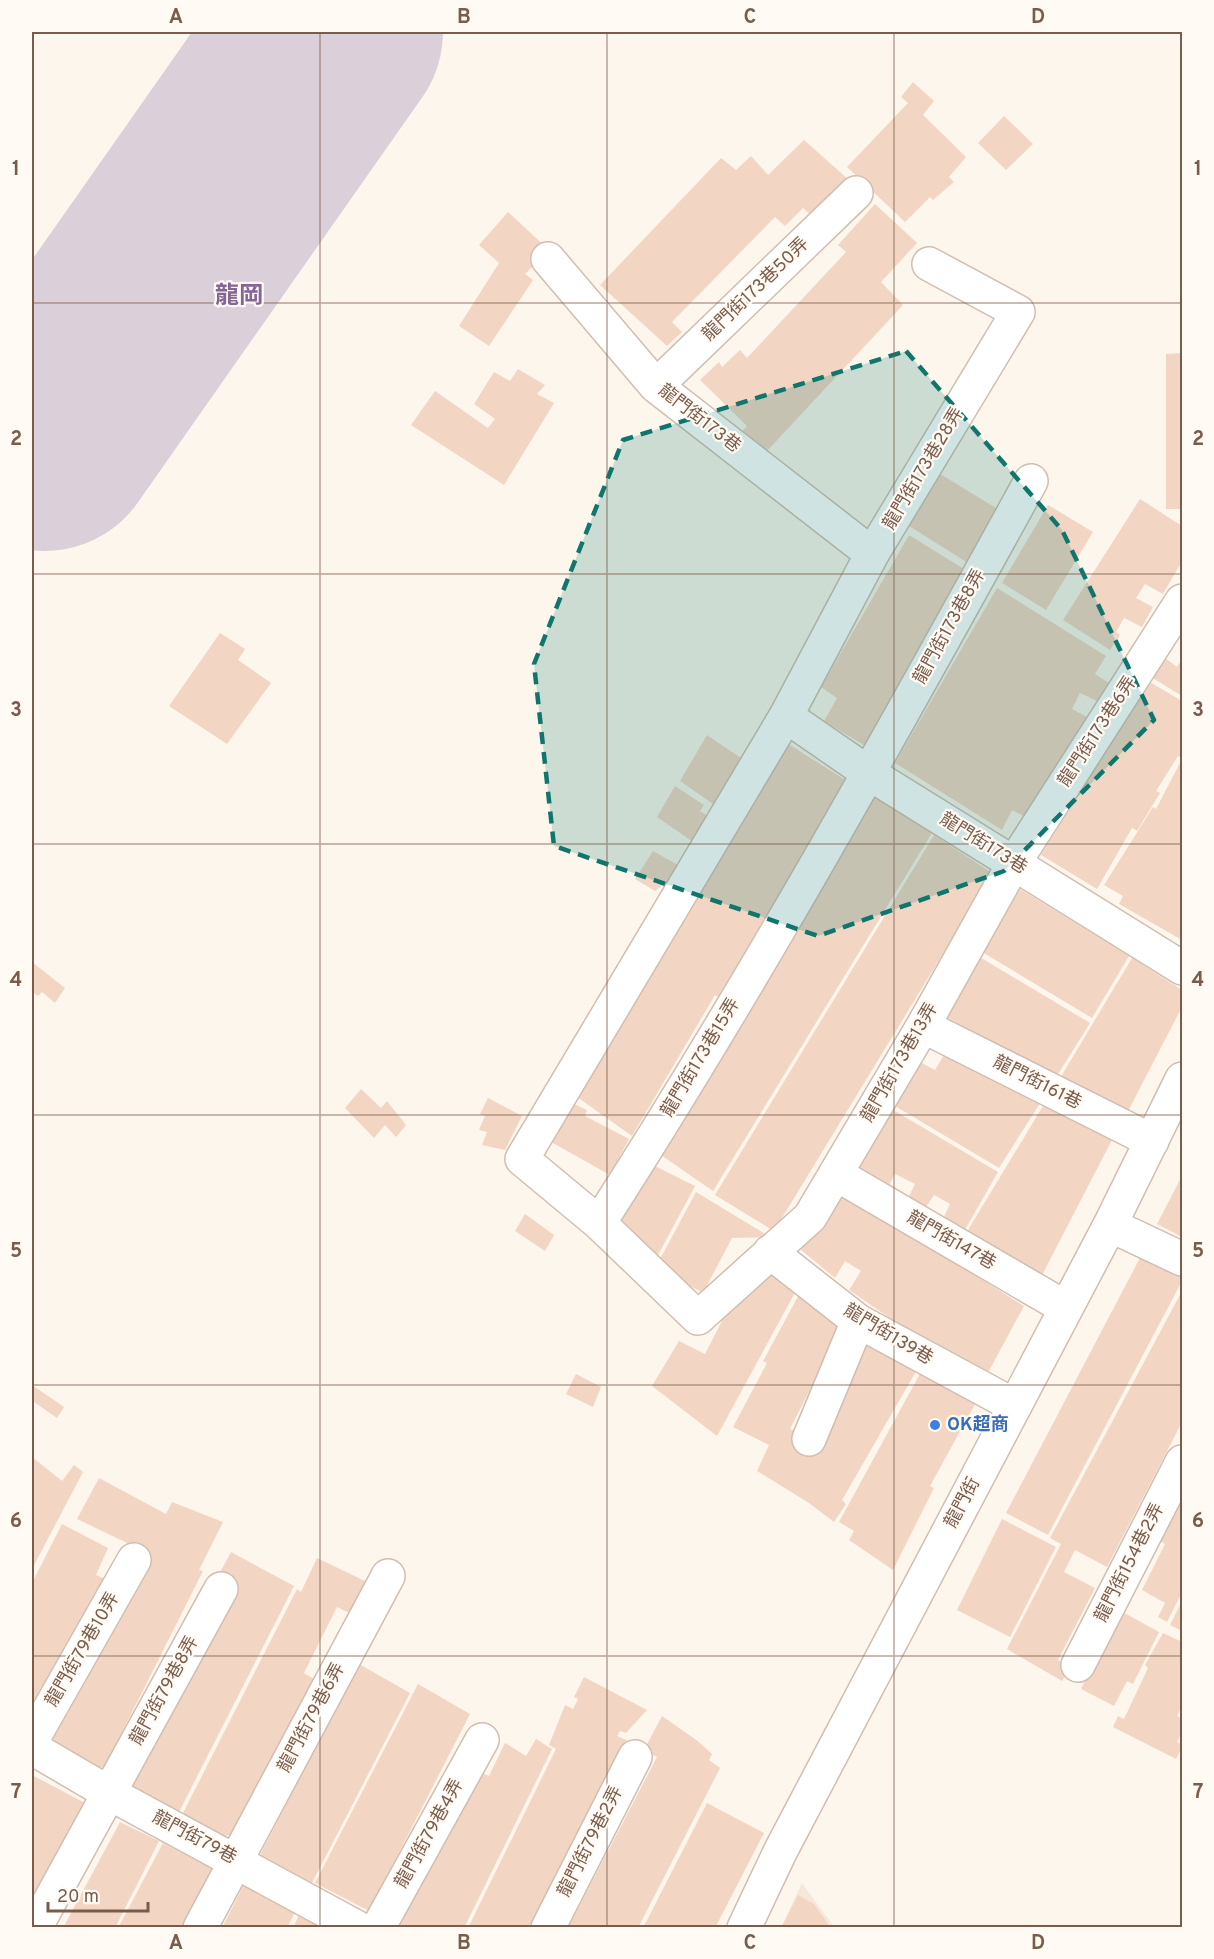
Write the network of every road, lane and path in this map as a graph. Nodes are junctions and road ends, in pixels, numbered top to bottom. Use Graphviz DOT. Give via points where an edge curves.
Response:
graph roads {
  1 [pos="856,193"];
  2 [pos="548,259"];
  3 [pos="929,264"];
  4 [pos="656,386"];
  5 [pos="1031,481"];
  6 [pos="872,554"];
  7 [pos="1182,601"];
  8 [pos="786,716"];
  9 [pos="870,774"];
  10 [pos="1014,863"];
  11 [pos="1182,968"];
  12 [pos="923,1026"];
  13 [pos="1182,1079"];
  14 [pos="1152,1141"];
  15 [pos="836,1174"];
  16 [pos="599,1223"];
  17 [pos="1110,1225"];
  18 [pos="770,1252"];
  19 [pos="1182,1259"];
  20 [pos="1066,1308"];
  21 [pos="858,1321"];
  22 [pos="1015,1406"];
  23 [pos="809,1439"];
  24 [pos="1182,1462"];
  25 [pos="134,1560"];
  26 [pos="388,1576"];
  27 [pos="221,1589"];
  28 [pos="1078,1665"];
  29 [pos="32,1740"];
  30 [pos="482,1740"];
  31 [pos="32,1748"];
  32 [pos="635,1757"];
  33 [pos="109,1793"];
  34 [pos="235,1860"];
  35 [pos="35,1928"];
  36 [pos="200,1928"];
  37 [pos="358,1928"];
  38 [pos="378,1928"];
  39 [pos="548,1928"];
  40 [pos="744,1928"];
  1 -- 4 [label="street, 龍門街173巷50弄"];
  2 -- 4 [label="street, 龍門街173巷"];
  3 -- 6 [label="street, 龍門街173巷28弄" via="1018,312"];
  4 -- 6 [label="street, 龍門街173巷"];
  5 -- 9 [label="street, 龍門街173巷8弄"];
  6 -- 8 [label="street, 龍門街173巷28弄"];
  7 -- 10 [label="street, 龍門街173巷6弄"];
  8 -- 9 [label="street, 龍門街173巷"];
  8 -- 16 [label="street, 龍門街173巷28弄" via="522,1159"];
  9 -- 10 [label="street, 龍門街173巷"];
  9 -- 16 [label="street, 龍門街173巷15弄" via="656,1136"];
  10 -- 11 [label="street, 龍門街173巷"];
  10 -- 12 [label="street, 龍門街173巷13弄"];
  12 -- 14 [label="street, 龍門街161巷"];
  12 -- 15 [label="street, 龍門街173巷13弄"];
  13 -- 14 [label="street, 龍門街"];
  14 -- 17 [label="street, 龍門街"];
  15 -- 18 [label="street, 龍門街173巷13弄" via="810,1217"];
  15 -- 20 [label="street, 龍門街147巷"];
  16 -- 18 [label="street, 龍門街173巷13弄" via="698,1318"];
  17 -- 19 [label="street"];
  17 -- 20 [label="street, 龍門街"];
  18 -- 21 [label="street, 龍門街139巷"];
  20 -- 22 [label="street, 龍門街"];
  21 -- 22 [label="street, 龍門街139巷"];
  21 -- 23 [label="street"];
  22 -- 40 [label="street, 龍門街" via="781,1850"];
  24 -- 28 [label="street, 龍門街154巷2弄"];
  25 -- 29 [label="street, 龍門街79巷10弄"];
  26 -- 34 [label="street, 龍門街79巷6弄"];
  27 -- 33 [label="street, 龍門街79巷8弄"];
  30 -- 38 [label="street, 龍門街79巷4弄"];
  31 -- 33 [label="street, 龍門街79巷"];
  32 -- 39 [label="street, 龍門街79巷2弄"];
  33 -- 34 [label="street, 龍門街79巷"];
  33 -- 35 [label="street, 龍門街79巷8弄"];
  34 -- 36 [label="street, 龍門街79巷6弄"];
  34 -- 37 [label="street, 龍門街79巷"];
}
